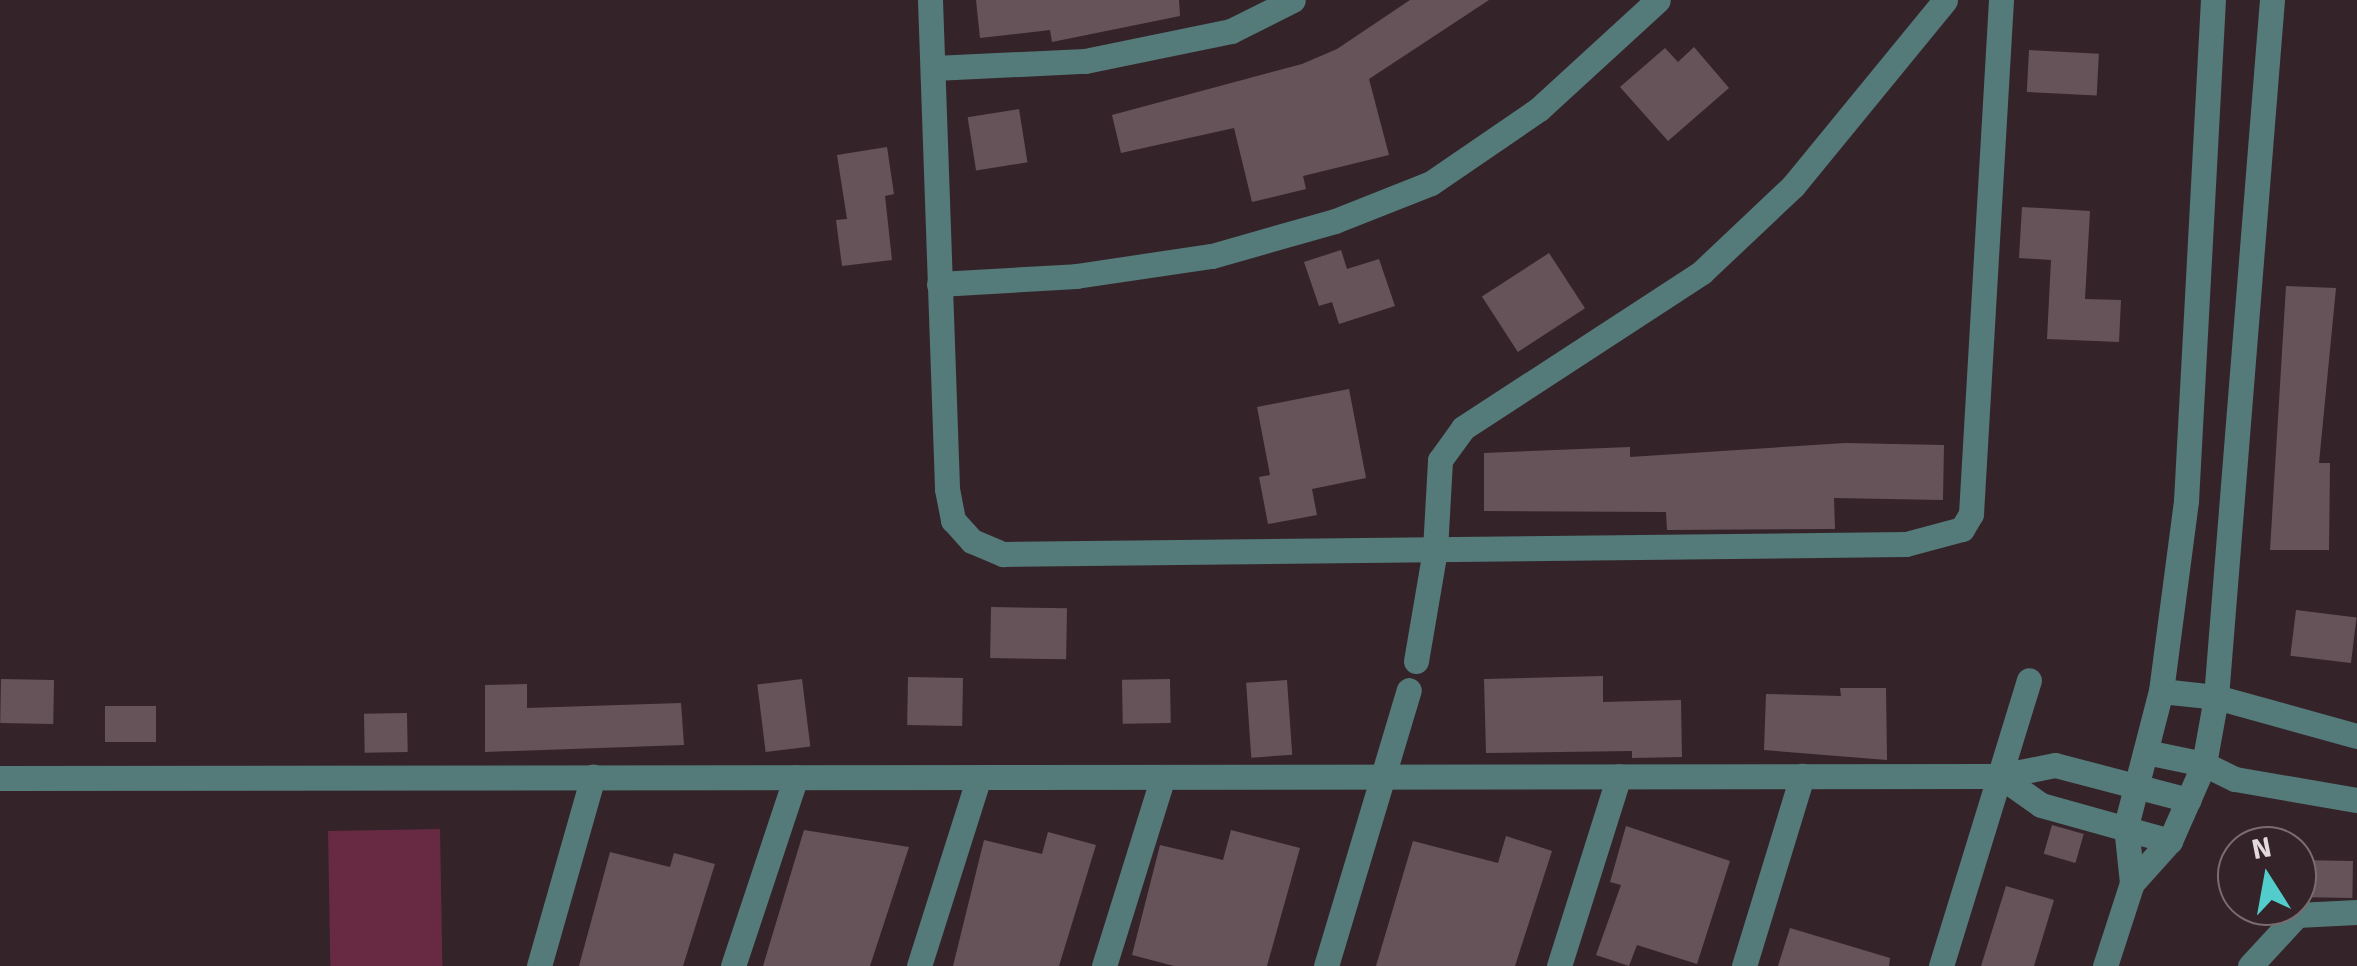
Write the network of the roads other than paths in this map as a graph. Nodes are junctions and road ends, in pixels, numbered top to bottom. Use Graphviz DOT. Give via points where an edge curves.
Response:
graph roads {
  1 [pos="930,0"];
  2 [pos="1292,0"];
  3 [pos="1658,0"];
  4 [pos="1945,0"];
  5 [pos="2001,0"];
  6 [pos="2214,0"];
  7 [pos="2272,0"];
  8 [pos="934,68"];
  9 [pos="939,284"];
  10 [pos="1436,550"];
  11 [pos="1416,661"];
  12 [pos="2029,680"];
  13 [pos="1409,690"];
  14 [pos="2161,691"];
  15 [pos="2216,696"];
  16 [pos="2357,736"];
  17 [pos="2146,752"];
  18 [pos="2204,764"];
  19 [pos="1384,776"];
  20 [pos="1618,776"];
  21 [pos="1802,776"];
  22 [pos="2000,776"];
  23 [pos="593,777"];
  24 [pos="796,777"];
  25 [pos="979,777"];
  26 [pos="1162,777"];
  27 [pos="0,778"];
  28 [pos="2137,784"];
  29 [pos="2188,800"];
  30 [pos="2357,800"];
  31 [pos="2126,826"];
  32 [pos="2170,841"];
  33 [pos="2132,883"];
  34 [pos="2357,912"];
  35 [pos="2256,963"];
  36 [pos="539,966"];
  37 [pos="733,966"];
  38 [pos="919,966"];
  39 [pos="1104,966"];
  40 [pos="1326,966"];
  41 [pos="1559,966"];
  42 [pos="1744,966"];
  43 [pos="1942,966"];
  44 [pos="2105,966"];
  1 -- 8 [label="street"];
  2 -- 8 [label="street" via="1231,31 1085,61"];
  3 -- 9 [label="street" via="1539,109 1431,183 1383,202 1212,256 1076,276"];
  4 -- 10 [label="street" via="1794,186 1702,272 1463,428 1440,460"];
  5 -- 10 [label="street" via="1971,514 1962,529 1906,544"];
  6 -- 14 [label="street" via="2186,501"];
  7 -- 15 [label="street"];
  8 -- 9 [label="street"];
  9 -- 10 [label="street" via="947,489 953,520 972,541 1003,554"];
  10 -- 11 [label="street"];
  12 -- 22 [label="street"];
  13 -- 19 [label="street"];
  14 -- 15 [label="street"];
  14 -- 17 [label="street"];
  15 -- 16 [label="street"];
  15 -- 18 [label="street"];
  17 -- 18 [label="street"];
  17 -- 28 [label="street"];
  18 -- 29 [label="street"];
  18 -- 30 [label="street" via="2235,779"];
  19 -- 20 [label="street"];
  19 -- 26 [label="street"];
  19 -- 40 [label="street"];
  20 -- 21 [label="street"];
  20 -- 41 [label="street"];
  21 -- 22 [label="street"];
  21 -- 42 [label="street"];
  22 -- 28 [label="street" via="2055,766"];
  22 -- 31 [label="street" via="2041,805"];
  22 -- 43 [label="street"];
  23 -- 24 [label="street"];
  23 -- 27 [label="street"];
  23 -- 36 [label="street"];
  24 -- 25 [label="street"];
  24 -- 37 [label="street"];
  25 -- 26 [label="street"];
  25 -- 38 [label="street"];
  26 -- 39 [label="street"];
  28 -- 29 [label="street"];
  28 -- 31 [label="street"];
  29 -- 32 [label="street"];
  31 -- 32 [label="street"];
  31 -- 33 [label="street"];
  32 -- 33 [label="street"];
  33 -- 44 [label="street"];
  34 -- 35 [label="street" via="2298,916"];
}
